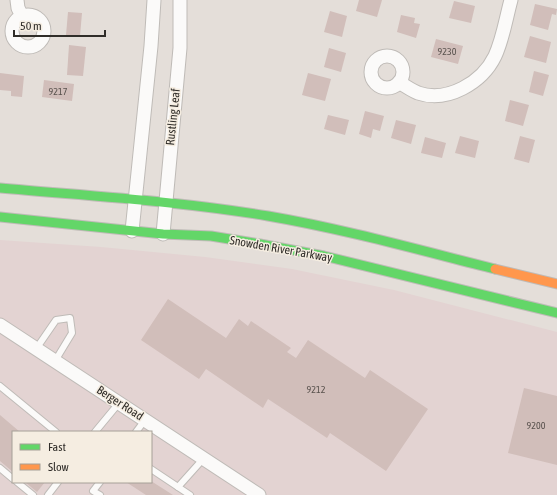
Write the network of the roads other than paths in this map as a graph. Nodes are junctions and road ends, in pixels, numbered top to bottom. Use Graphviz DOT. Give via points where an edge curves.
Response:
graph roads {
  1 [pos="17,0"];
  2 [pos="154,0"];
  3 [pos="180,0"];
  4 [pos="511,0"];
  5 [pos="22,16"];
  6 [pos="399,82"];
  7 [pos="0,188"];
  8 [pos="135,201"];
  9 [pos="165,204"];
  10 [pos="0,217"];
  11 [pos="132,230"];
  12 [pos="162,234"];
  13 [pos="557,284"];
  14 [pos="557,313"];
  15 [pos="0,326"];
  16 [pos="36,349"];
  17 [pos="55,361"];
  18 [pos="0,386"];
  19 [pos="119,403"];
  20 [pos="145,420"];
  21 [pos="55,431"];
  22 [pos="96,431"];
  23 [pos="137,431"];
  24 [pos="204,458"];
  25 [pos="0,468"];
  26 [pos="152,470"];
  27 [pos="12,478"];
  28 [pos="18,483"];
  29 [pos="57,483"];
  30 [pos="99,483"];
  31 [pos="178,487"];
  32 [pos="32,495"];
  33 [pos="48,495"];
  34 [pos="100,495"];
  35 [pos="190,495"];
  36 [pos="259,495"];
  1 -- 5 [label="street"];
  2 -- 8 [label="street"];
  3 -- 9 [label="street, Rustling Leaf" via="180,48"];
  4 -- 6 [label="street" via="494,57 472,82 463,88 441,95 419,93"];
  7 -- 8 [label="main road"];
  8 -- 9 [label="main road"];
  8 -- 11 [label="street"];
  9 -- 12 [label="street, Rustling Leaf"];
  9 -- 13 [label="main road" via="217,208 333,229"];
  10 -- 11 [label="main road, Snowden River Parkway"];
  11 -- 12 [label="main road, Snowden River Parkway"];
  12 -- 14 [label="main road, Snowden River Parkway" via="211,236 324,256"];
  15 -- 16 [label="street, Berger Road"];
  16 -- 17 [label="street, Berger Road"];
  16 -- 17 [label="lane" via="56,320 70,318 72,333"];
  17 -- 19 [label="street, Berger Road"];
  18 -- 21 [label="lane"];
  19 -- 20 [label="street, Berger Road"];
  19 -- 22 [label="lane"];
  20 -- 23 [label="lane"];
  20 -- 24 [label="street, Berger Road"];
  24 -- 31 [label="lane"];
  24 -- 36 [label="street, Berger Road"];
  25 -- 27 [label="lane"];
  26 -- 31 [label="lane"];
  28 -- 32 [label="lane"];
  29 -- 33 [label="lane"];
  30 -- 34 [label="lane" via="93,491"];
  31 -- 35 [label="lane"];
}
